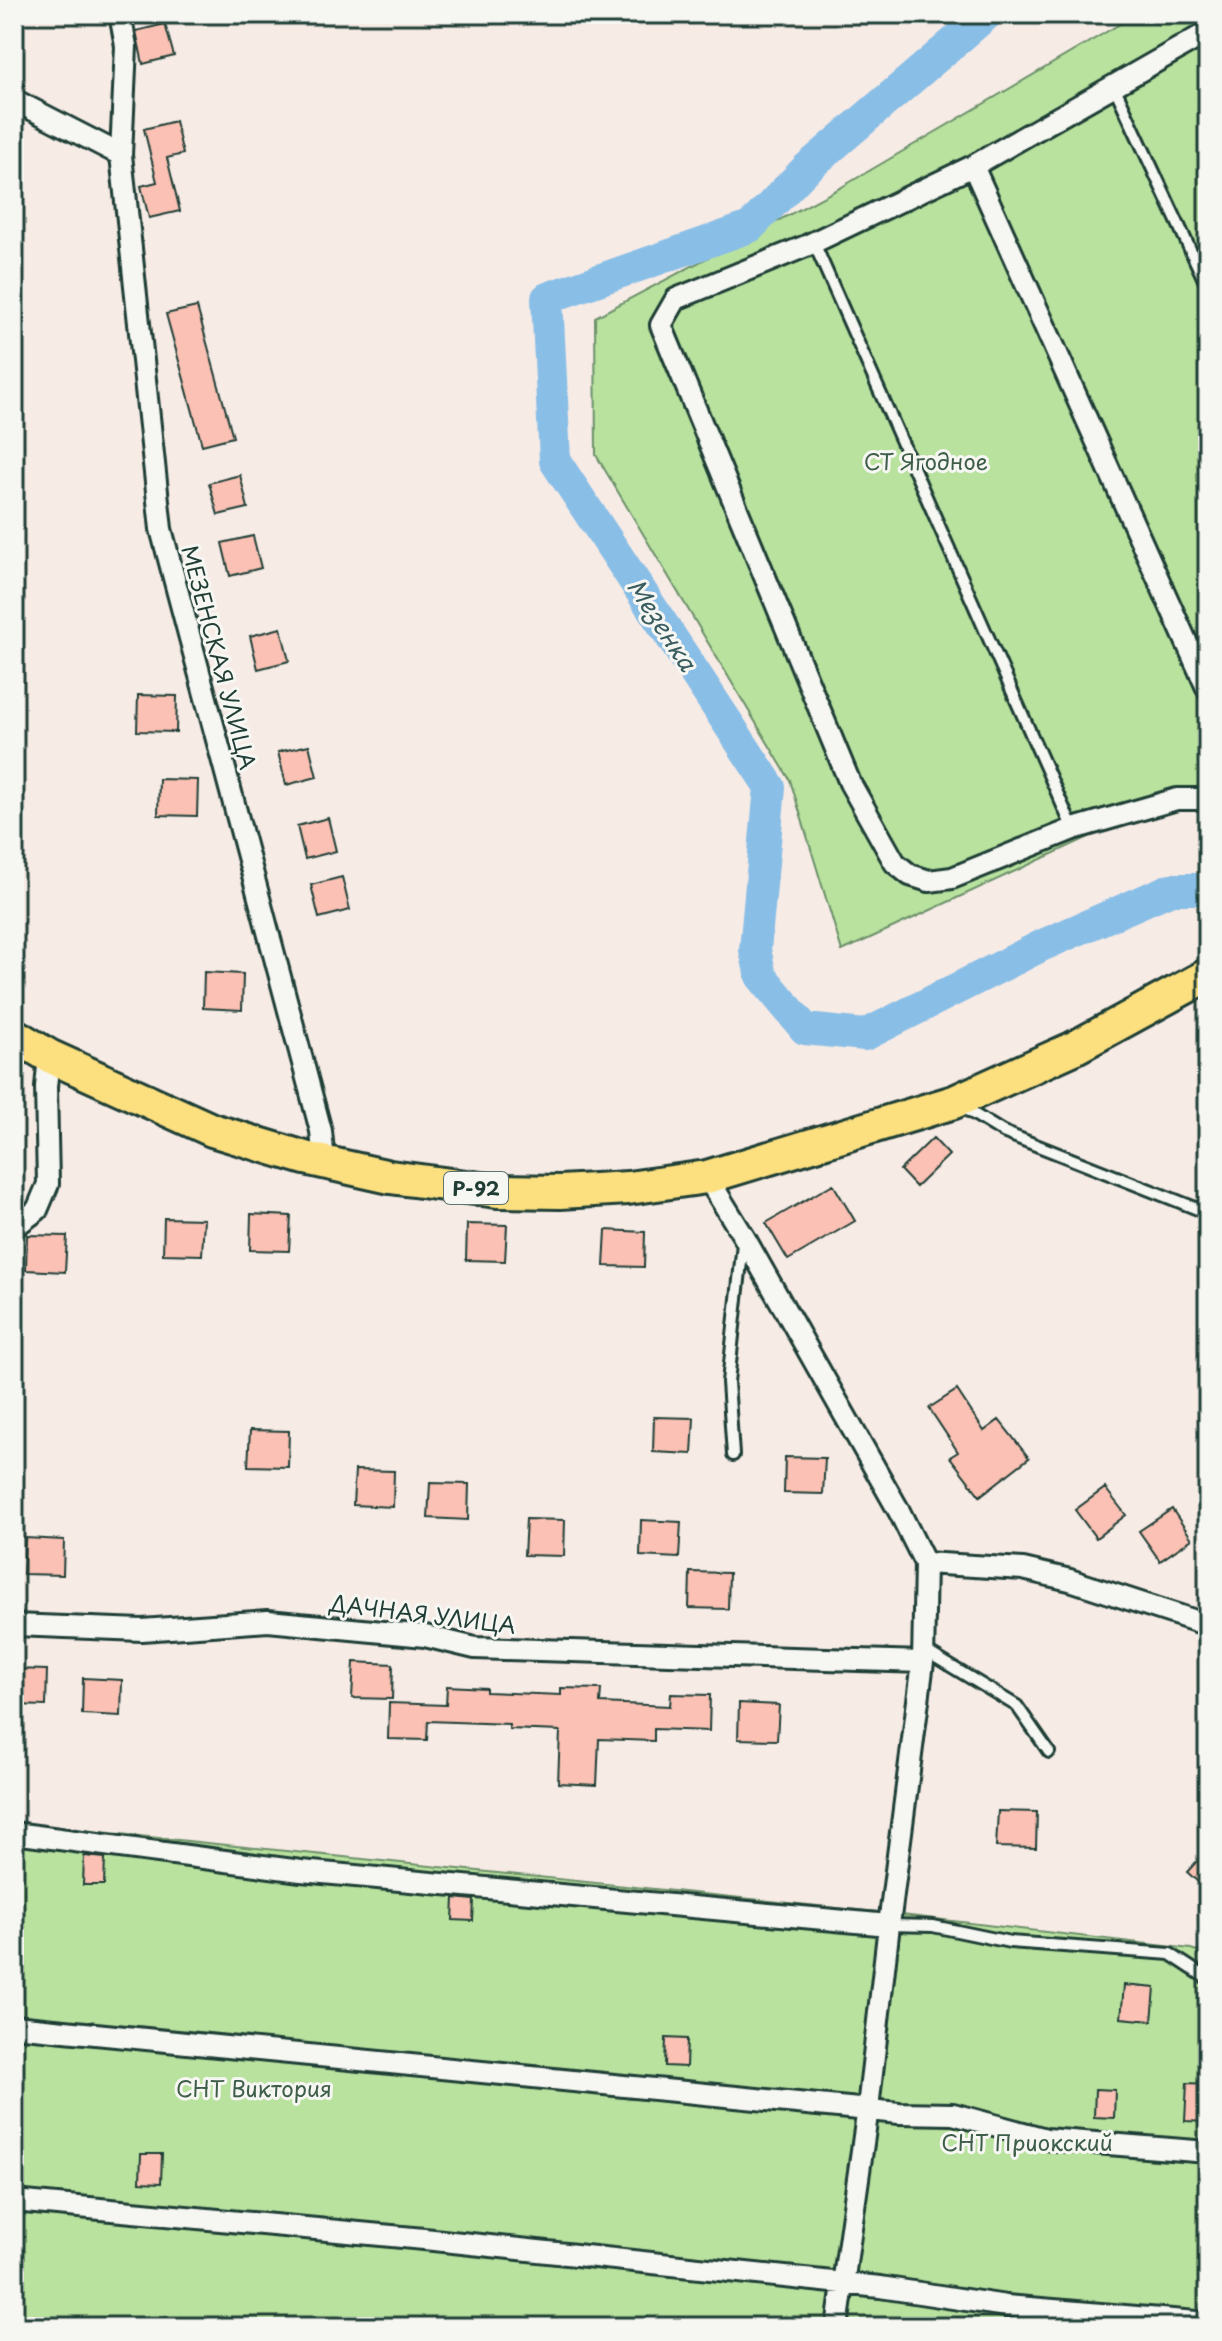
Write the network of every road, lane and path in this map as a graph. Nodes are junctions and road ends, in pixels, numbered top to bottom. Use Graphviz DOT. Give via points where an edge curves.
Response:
graph roads {
  1 [pos="120,14"];
  2 [pos="1208,32"];
  3 [pos="1114,86"];
  4 [pos="14,100"];
  5 [pos="121,155"];
  6 [pos="973,166"];
  7 [pos="814,243"];
  8 [pos="1208,288"];
  9 [pos="1208,690"];
  10 [pos="1208,799"];
  11 [pos="1073,829"];
  12 [pos="1208,975"];
  13 [pos="14,1035"];
  14 [pos="49,1056"];
  15 [pos="954,1102"];
  16 [pos="324,1162"];
  17 [pos="707,1177"];
  18 [pos="1208,1213"];
  19 [pos="14,1227"];
  20 [pos="744,1237"];
  21 [pos="733,1455"];
  22 [pos="925,1563"];
  23 [pos="14,1625"];
  24 [pos="1208,1625"];
  25 [pos="923,1656"];
  26 [pos="1049,1752"];
  27 [pos="14,1833"];
  28 [pos="889,1925"];
  29 [pos="1208,1979"];
  30 [pos="14,2026"];
  31 [pos="868,2108"];
  32 [pos="1208,2152"];
  33 [pos="14,2201"];
  34 [pos="843,2285"];
  35 [pos="1208,2323"];
  36 [pos="837,2327"];
  1 -- 5 [label="street, МЕЗЕНСКАЯ УЛИЦА" via="126,46"];
  2 -- 3 [label="street"];
  3 -- 6 [label="street"];
  3 -- 8 [label="lane"];
  4 -- 5 [label="street"];
  5 -- 16 [label="street, МЕЗЕНСКАЯ УЛИЦА" via="161,529 321,1131"];
  6 -- 7 [label="street"];
  6 -- 9 [label="street"];
  7 -- 11 [label="lane"];
  7 -- 11 [label="street" via="676,299 661,325 850,783 895,863 929,881 952,878"];
  10 -- 11 [label="street" via="1177,799"];
  12 -- 15 [label="main road, Р-92" via="1074,1048"];
  13 -- 14 [label="main road, Р-92"];
  14 -- 16 [label="main road, Р-92" via="212,1130"];
  14 -- 19 [label="street" via="48,1184 37,1210"];
  15 -- 17 [label="main road, Р-92"];
  15 -- 18 [label="lane" via="1003,1132"];
  16 -- 17 [label="main road, Р-92" via="497,1191 628,1188"];
  17 -- 20 [label="street"];
  20 -- 21 [label="lane" via="728,1382"];
  20 -- 22 [label="street"];
  22 -- 24 [label="street" via="1035,1572"];
  22 -- 25 [label="street"];
  23 -- 25 [label="street, ДАЧНАЯ УЛИЦА" via="142,1630 268,1621 425,1636 475,1648"];
  25 -- 26 [label="lane" via="1017,1706"];
  25 -- 28 [label="street"];
  27 -- 28 [label="street" via="301,1871"];
  28 -- 29 [label="lane" via="933,1926 1010,1942 1170,1954"];
  28 -- 31 [label="street"];
  30 -- 31 [label="street"];
  31 -- 32 [label="street" via="953,2114 1046,2139"];
  31 -- 34 [label="street"];
  33 -- 34 [label="street"];
  34 -- 35 [label="street" via="1006,2306"];
  34 -- 36 [label="street"];
}
